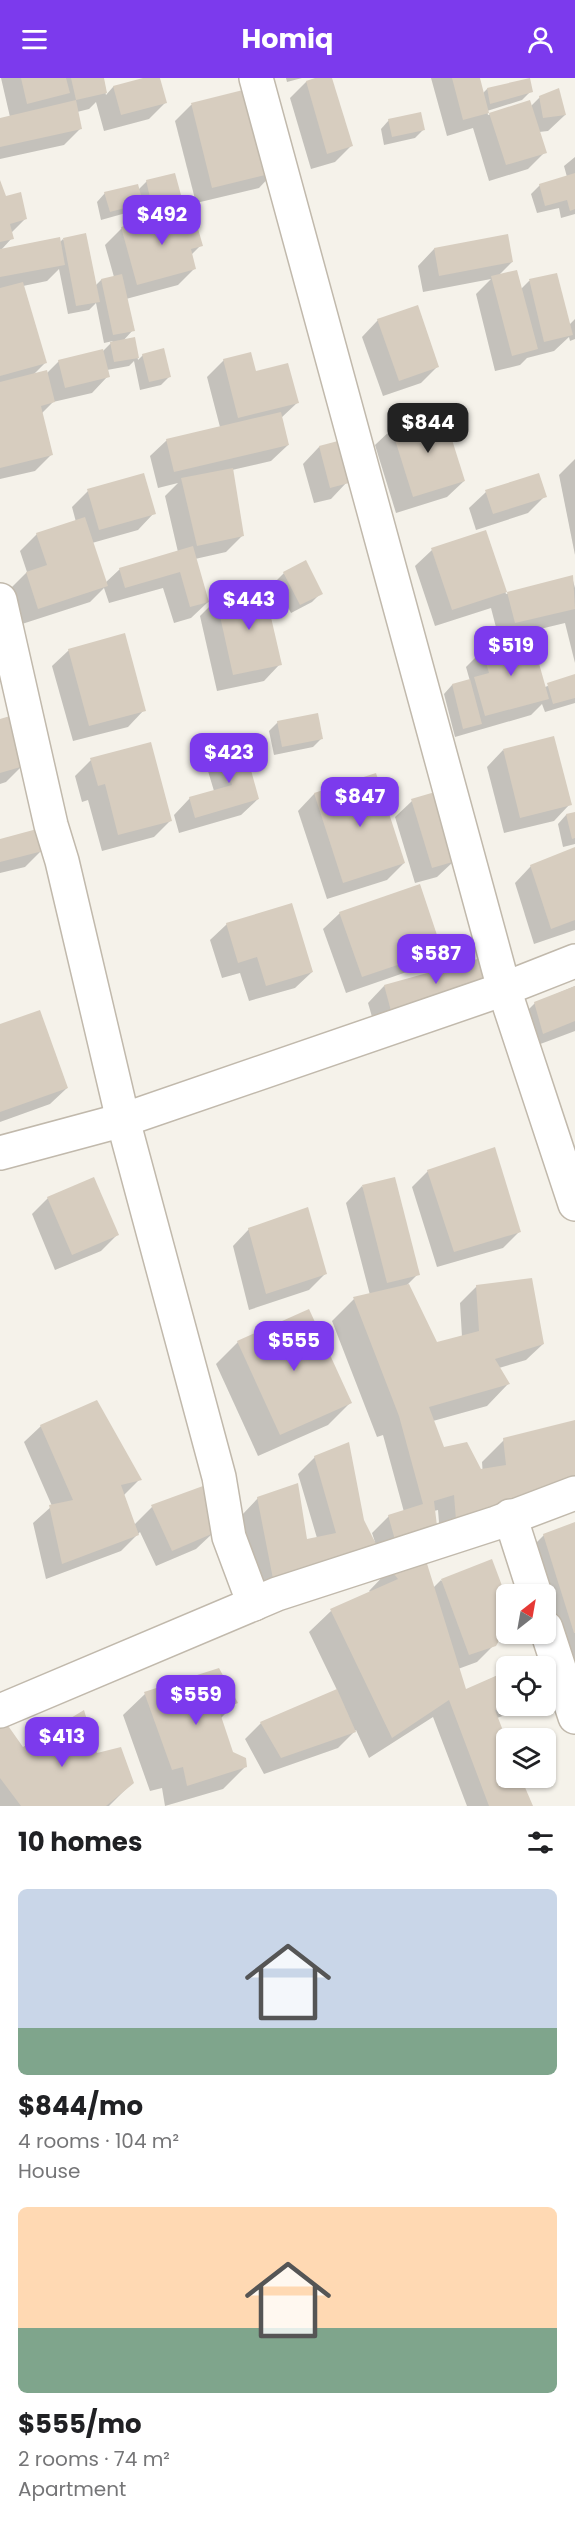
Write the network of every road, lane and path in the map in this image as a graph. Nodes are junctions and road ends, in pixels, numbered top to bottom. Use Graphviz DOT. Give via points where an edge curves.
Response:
graph roads {
  1 [pos="256,78"];
  2 [pos="0,600"];
  3 [pos="575,961"];
  4 [pos="504,989"];
  5 [pos="123,1120"];
  6 [pos="0,1153"];
  7 [pos="575,1204"];
  8 [pos="575,1493"];
  9 [pos="510,1516"];
  10 [pos="532,1584"];
  11 [pos="254,1604"];
  12 [pos="551,1644"];
  13 [pos="0,1711"];
  14 [pos="575,1718"];
  1 -- 4 [label="street"];
  2 -- 5 [label="street"];
  3 -- 4 [label="street"];
  4 -- 5 [label="street"];
  4 -- 7 [label="street"];
  5 -- 6 [label="street"];
  5 -- 11 [label="street" via="219,1477 229,1537"];
  8 -- 9 [label="street"];
  9 -- 10 [label="street"];
  9 -- 11 [label="street"];
  11 -- 13 [label="street"];
  12 -- 14 [label="street"];
}
